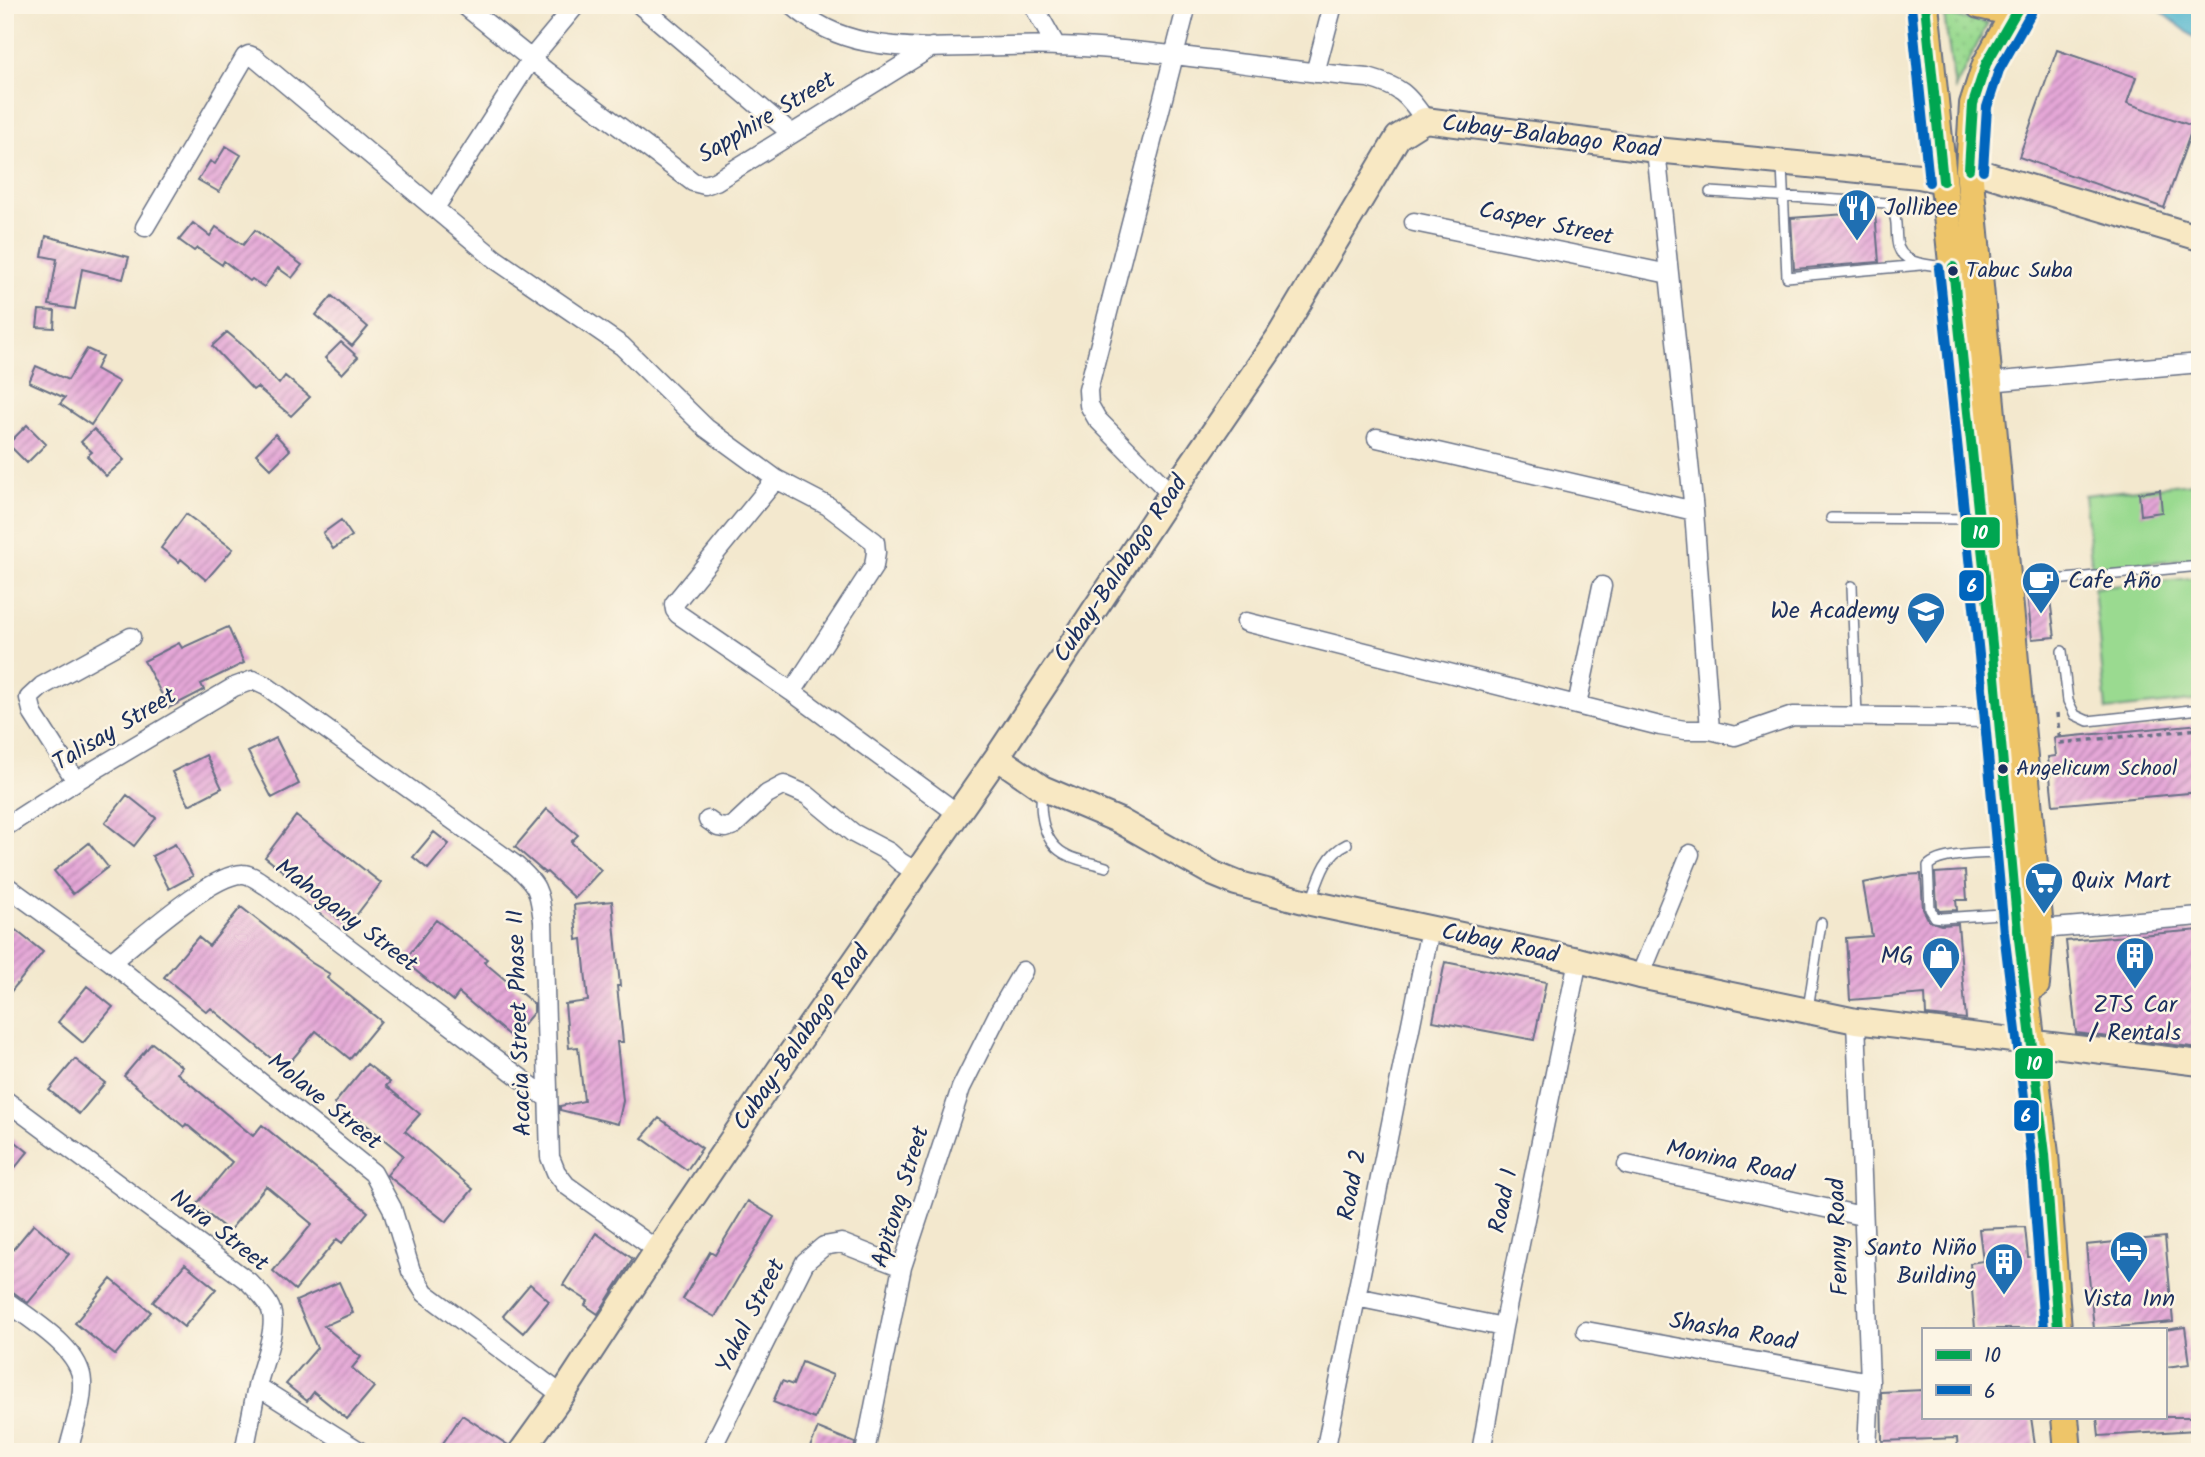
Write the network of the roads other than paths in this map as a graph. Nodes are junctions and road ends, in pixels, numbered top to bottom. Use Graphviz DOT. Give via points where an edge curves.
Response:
graph roads {
  1 [pos="464,5"];
  2 [pos="576,5"];
  3 [pos="640,5"];
  4 [pos="792,5"];
  5 [pos="1033,5"];
  6 [pos="1187,5"];
  7 [pos="1333,5"];
  8 [pos="1925,5"];
  9 [pos="1979,5"];
  10 [pos="2017,9"];
  11 [pos="1056,46"];
  12 [pos="932,47"];
  13 [pos="1175,54"];
  14 [pos="531,59"];
  15 [pos="1315,73"];
  16 [pos="1425,120"];
  17 [pos="791,134"];
  18 [pos="1656,150"];
  19 [pos="1782,164"];
  20 [pos="1969,169"];
  21 [pos="1944,181"];
  22 [pos="1710,192"];
  23 [pos="1784,196"];
  24 [pos="435,208"];
  25 [pos="1414,222"];
  26 [pos="145,227"];
  27 [pos="2200,238"];
  28 [pos="1926,265"];
  29 [pos="1953,267"];
  30 [pos="1669,274"];
  31 [pos="2200,363"];
  32 [pos="1989,382"];
  33 [pos="1377,438"];
  34 [pos="776,479"];
  35 [pos="1171,494"];
  36 [pos="1694,511"];
  37 [pos="1830,518"];
  38 [pos="1978,519"];
  39 [pos="2200,566"];
  40 [pos="2054,580"];
  41 [pos="1602,586"];
  42 [pos="1852,586"];
  43 [pos="1247,622"];
  44 [pos="131,637"];
  45 [pos="2062,651"];
  46 [pos="253,680"];
  47 [pos="792,692"];
  48 [pos="1577,705"];
  49 [pos="2200,709"];
  50 [pos="1857,716"];
  51 [pos="1999,718"];
  52 [pos="1710,730"];
  53 [pos="998,757"];
  54 [pos="76,781"];
  55 [pos="1042,788"];
  56 [pos="957,813"];
  57 [pos="708,820"];
  58 [pos="5,828"];
  59 [pos="1348,844"];
  60 [pos="2011,853"];
  61 [pos="1690,854"];
  62 [pos="1106,867"];
  63 [pos="918,873"];
  64 [pos="5,885"];
  65 [pos="1311,903"];
  66 [pos="2200,916"];
  67 [pos="1821,923"];
  68 [pos="2025,924"];
  69 [pos="1430,929"];
  70 [pos="1578,960"];
  71 [pos="111,962"];
  72 [pos="1023,971"];
  73 [pos="1640,976"];
  74 [pos="1807,1011"];
  75 [pos="1856,1021"];
  76 [pos="2032,1042"];
  77 [pos="2200,1063"];
  78 [pos="547,1098"];
  79 [pos="5,1100"];
  80 [pos="1627,1165"];
  81 [pos="1863,1216"];
  82 [pos="657,1250"];
  83 [pos="902,1267"];
  84 [pos="1356,1297"];
  85 [pos="5,1300"];
  86 [pos="1503,1328"];
  87 [pos="2059,1328"];
  88 [pos="1586,1331"];
  89 [pos="1870,1382"];
  90 [pos="257,1386"];
  91 [pos="562,1395"];
  92 [pos="2065,1418"];
  93 [pos="68,1452"];
  94 [pos="244,1452"];
  95 [pos="361,1452"];
  96 [pos="521,1452"];
  97 [pos="710,1452"];
  98 [pos="865,1452"];
  99 [pos="1325,1452"];
  100 [pos="1481,1452"];
  101 [pos="1867,1452"];
  102 [pos="2068,1452"];
  1 -- 14 [label="street, Sapphire Street"];
  2 -- 14 [label="street"];
  3 -- 17 [label="street"];
  4 -- 12 [label="street" via="821,27 845,37 889,46"];
  5 -- 11 [label="street"];
  6 -- 13 [label="street"];
  7 -- 15 [label="street"];
  8 -- 21 [label="main road"];
  9 -- 10 [label="main road"];
  10 -- 20 [label="main road" via="1986,64 1973,104"];
  11 -- 12 [label="street"];
  11 -- 13 [label="street"];
  12 -- 17 [label="street, Sapphire Street"];
  13 -- 15 [label="street"];
  13 -- 35 [label="street" via="1088,390 1097,419"];
  14 -- 17 [label="street, Sapphire Street" via="693,182 705,185 716,181"];
  14 -- 24 [label="street"];
  15 -- 16 [label="street" via="1393,85 1412,100"];
  16 -- 18 [label="main road, Cubay-Balabago Road"];
  16 -- 35 [label="main road, Cubay-Balabago Road" via="1398,137 1278,338"];
  18 -- 19 [label="main road, Cubay-Balabago Road"];
  18 -- 30 [label="street"];
  19 -- 21 [label="main road, Cubay-Balabago Road"];
  19 -- 23 [label="lane"];
  20 -- 27 [label="main road"];
  20 -- 32 [label="main road"];
  21 -- 29 [label="main road"];
  22 -- 23 [label="lane"];
  23 -- 28 [label="lane" via="1887,203 1896,216 1897,244 1904,256"];
  23 -- 28 [label="lane" via="1787,277"];
  24 -- 26 [label="street" via="249,55"];
  24 -- 34 [label="street" via="495,259 622,346 706,428"];
  25 -- 30 [label="street, Casper Street"];
  28 -- 29 [label="lane"];
  29 -- 38 [label="main road"];
  30 -- 36 [label="street"];
  31 -- 32 [label="street"];
  32 -- 68 [label="main road"];
  33 -- 36 [label="street"];
  34 -- 47 [label="street" via="828,506 875,542 876,552 874,566"];
  34 -- 47 [label="street" via="674,604 678,614"];
  35 -- 53 [label="main road, Cubay-Balabago Road"];
  36 -- 52 [label="street"];
  37 -- 38 [label="lane"];
  38 -- 51 [label="main road"];
  39 -- 40 [label="lane"];
  41 -- 48 [label="street"];
  42 -- 50 [label="lane"];
  43 -- 48 [label="street"];
  44 -- 54 [label="street" via="42,686 30,698 33,714"];
  45 -- 49 [label="lane" via="2068,701 2075,715 2088,721"];
  46 -- 54 [label="street, Talisay Street"];
  46 -- 78 [label="street, Acacia Street Phase II" via="535,883 543,921"];
  47 -- 56 [label="street"];
  48 -- 52 [label="street" via="1660,726"];
  50 -- 51 [label="street"];
  50 -- 52 [label="street" via="1793,716 1735,736"];
  51 -- 60 [label="main road"];
  53 -- 55 [label="main road, Cubay Road"];
  53 -- 56 [label="main road, Cubay-Balabago Road"];
  54 -- 58 [label="street, Talisay Street"];
  55 -- 62 [label="lane" via="1042,823 1055,847"];
  55 -- 65 [label="main road, Cubay Road" via="1120,821 1214,874"];
  56 -- 63 [label="main road, Cubay-Balabago Road"];
  57 -- 63 [label="street" via="718,827 734,825 767,794 784,785 807,795 853,833"];
  59 -- 65 [label="lane" via="1334,851"];
  60 -- 68 [label="main road"];
  60 -- 68 [label="lane" via="1933,860 1928,866 1930,909 1935,917"];
  61 -- 73 [label="street"];
  63 -- 82 [label="main road, Cubay-Balabago Road"];
  64 -- 71 [label="street, Molave Street"];
  65 -- 69 [label="main road, Cubay Road"];
  66 -- 68 [label="street"];
  67 -- 74 [label="lane"];
  68 -- 76 [label="main road"];
  69 -- 70 [label="main road, Cubay Road"];
  69 -- 84 [label="street, Road 2"];
  70 -- 73 [label="main road, Cubay Road"];
  70 -- 86 [label="street, Road 1"];
  71 -- 78 [label="street, Mahogany Street" via="201,891 224,877 245,874"];
  71 -- 91 [label="street, Molave Street" via="373,1173 393,1208 411,1271 425,1293"];
  72 -- 83 [label="street, Apitong Street" via="961,1088"];
  73 -- 74 [label="main road, Cubay Road"];
  74 -- 75 [label="main road, Cubay Road"];
  75 -- 76 [label="main road, Cubay Road"];
  75 -- 81 [label="street, Fenny Road"];
  76 -- 77 [label="main road, Cubay Road"];
  76 -- 87 [label="main road"];
  78 -- 82 [label="street, Acacia Street Phase II" via="550,1157 556,1172 566,1185"];
  79 -- 90 [label="street, Nara Street" via="249,1282 265,1299 272,1313 271,1333"];
  80 -- 81 [label="street, Monina Road"];
  81 -- 89 [label="street, Fenny Road"];
  82 -- 91 [label="main road, Cubay-Balabago Road"];
  83 -- 97 [label="street, Yakal Street" via="841,1242 824,1246 805,1262"];
  83 -- 98 [label="street, Apitong Street"];
  84 -- 86 [label="street"];
  84 -- 99 [label="street, Road 2"];
  85 -- 93 [label="street" via="59,1341 75,1360 82,1380"];
  86 -- 100 [label="street, Road 1"];
  88 -- 89 [label="street, Shasha Road"];
  89 -- 101 [label="street, Fenny Road"];
  90 -- 94 [label="street, Nara Street"];
  90 -- 95 [label="street"];
  91 -- 96 [label="main road, Cubay-Balabago Road"];
  92 -- 102 [label="main road"];
}
